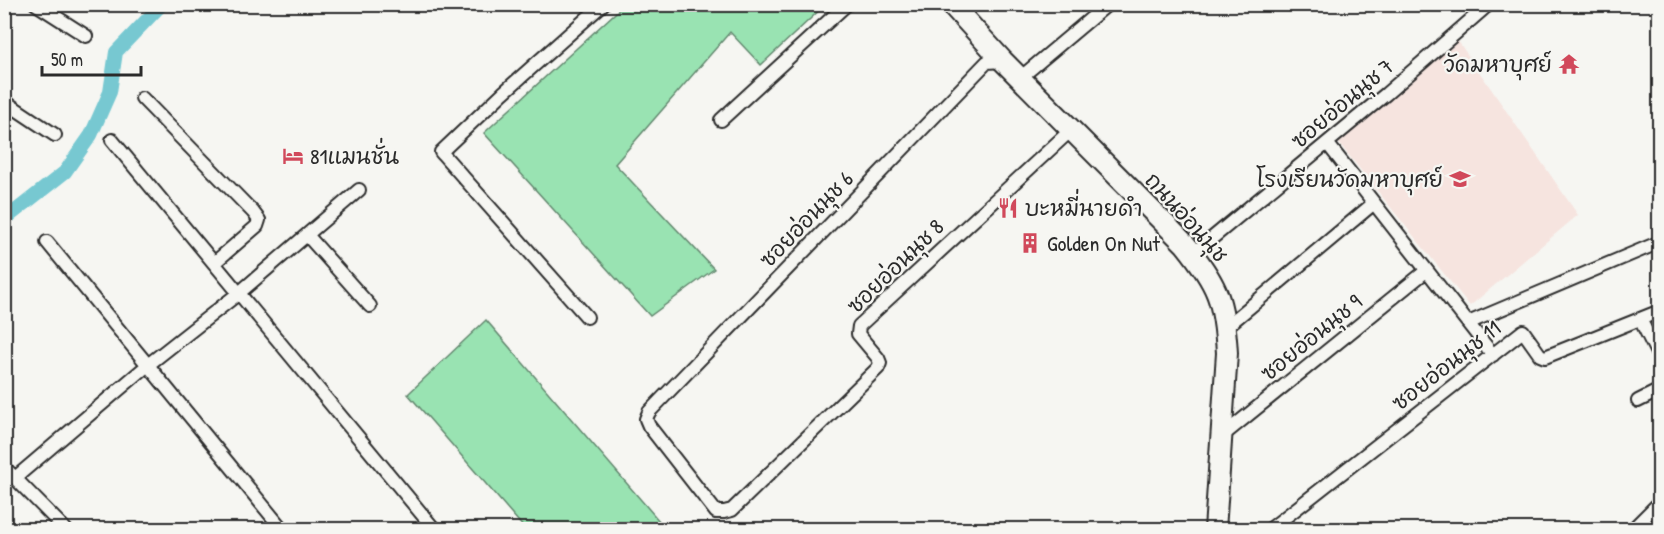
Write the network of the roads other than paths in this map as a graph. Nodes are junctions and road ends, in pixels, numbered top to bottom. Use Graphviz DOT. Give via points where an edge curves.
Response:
graph roads {
  1 [pos="36,4"];
  2 [pos="603,4"];
  3 [pos="846,4"];
  4 [pos="939,4"];
  5 [pos="1108,4"];
  6 [pos="1489,4"];
  7 [pos="962,9"];
  8 [pos="86,36"];
  9 [pos="995,62"];
  10 [pos="1020,78"];
  11 [pos="142,98"];
  12 [pos="4,102"];
  13 [pos="721,120"];
  14 [pos="1067,134"];
  15 [pos="55,135"];
  16 [pos="112,140"];
  17 [pos="1327,143"];
  18 [pos="359,190"];
  19 [pos="1374,203"];
  20 [pos="307,235"];
  21 [pos="46,242"];
  22 [pos="1659,242"];
  23 [pos="1193,254"];
  24 [pos="214,263"];
  25 [pos="1426,271"];
  26 [pos="239,293"];
  27 [pos="369,306"];
  28 [pos="1659,311"];
  29 [pos="587,317"];
  30 [pos="1640,319"];
  31 [pos="1468,323"];
  32 [pos="1226,327"];
  33 [pos="1493,355"];
  34 [pos="1659,359"];
  35 [pos="148,364"];
  36 [pos="1659,390"];
  37 [pos="1638,401"];
  38 [pos="1222,436"];
  39 [pos="4,466"];
  40 [pos="15,478"];
  41 [pos="1659,502"];
  42 [pos="724,513"];
  43 [pos="66,530"];
  44 [pos="284,530"];
  45 [pos="435,530"];
  46 [pos="1203,530"];
  47 [pos="1215,530"];
  48 [pos="1269,530"];
  49 [pos="1632,530"];
  1 -- 8 [label="street"];
  2 -- 29 [label="street" via="441,152"];
  3 -- 13 [label="street"];
  4 -- 9 [label="main road, ถนนอ่อนนุช"];
  5 -- 10 [label="street"];
  6 -- 17 [label="street, ซอยอ่อนนุช 7"];
  7 -- 9 [label="main road, ถนนอ่อนนุช"];
  9 -- 10 [label="main road, ถนนอ่อนนุช"];
  9 -- 14 [label="main road, ถนนอ่อนนุช"];
  9 -- 42 [label="street, ซอยอ่อนนุช 6" via="649,412 649,426 716,512"];
  10 -- 14 [label="main road, ถนนอ่อนนุช"];
  11 -- 24 [label="street" via="259,220"];
  12 -- 15 [label="street"];
  14 -- 23 [label="main road, ถนนอ่อนนุช"];
  14 -- 42 [label="street, ซอยอ่อนนุช 8" via="859,326 858,333 879,358 878,368 732,510"];
  14 -- 46 [label="main road, ถนนอ่อนนุช" via="1185,261 1206,294 1215,330 1215,355"];
  16 -- 24 [label="street"];
  17 -- 19 [label="street"];
  17 -- 23 [label="street, ซอยอ่อนนุช 7"];
  18 -- 20 [label="street"];
  19 -- 25 [label="street"];
  19 -- 32 [label="street"];
  20 -- 26 [label="street"];
  20 -- 27 [label="street"];
  21 -- 35 [label="street"];
  22 -- 31 [label="street"];
  23 -- 32 [label="main road, ถนนอ่อนนุช" via="1217,290"];
  24 -- 26 [label="street"];
  25 -- 31 [label="street"];
  25 -- 38 [label="street, ซอยอ่อนนุช 9"];
  26 -- 35 [label="street"];
  26 -- 45 [label="street"];
  28 -- 30 [label="street, ซอยอ่อนนุช 11"];
  30 -- 33 [label="street, ซอยอ่อนนุช 11" via="1545,357 1523,331"];
  30 -- 34 [label="street"];
  31 -- 33 [label="street"];
  32 -- 38 [label="main road, ถนนอ่อนนุช"];
  33 -- 48 [label="street, ซอยอ่อนนุช 11"];
  35 -- 40 [label="street"];
  35 -- 44 [label="street"];
  36 -- 37 [label="street"];
  38 -- 47 [label="main road, ถนนอ่อนนุช"];
  39 -- 40 [label="street"];
  40 -- 43 [label="street"];
  41 -- 49 [label="street"];
}
